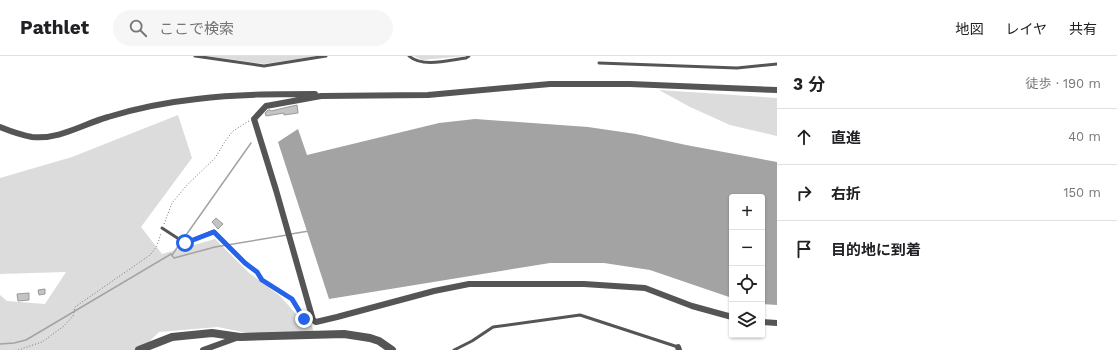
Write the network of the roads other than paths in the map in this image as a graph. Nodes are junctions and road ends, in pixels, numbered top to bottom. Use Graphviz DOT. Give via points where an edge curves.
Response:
graph roads {
  1 [pos="195,56"];
  2 [pos="326,56"];
  3 [pos="409,56"];
  4 [pos="469,56"];
  5 [pos="599,63"];
  6 [pos="777,64"];
  7 [pos="777,90"];
  8 [pos="428,95"];
  9 [pos="0,127"];
  10 [pos="162,228"];
  11 [pos="729,316"];
  12 [pos="313,320"];
  13 [pos="765,322"];
  14 [pos="777,323"];
  15 [pos="240,337"];
  16 [pos="678,348"];
  17 [pos="139,350"];
  18 [pos="203,350"];
  19 [pos="392,350"];
  20 [pos="454,350"];
  1 -- 2 [label="lane" via="264,66"];
  3 -- 4 [label="lane" via="425,63"];
  5 -- 6 [label="lane" via="737,68"];
  7 -- 8 [label="street" via="630,84 550,84"];
  8 -- 9 [label="street" via="266,94 197,99 127,112 62,134 48,136 32,137"];
  8 -- 12 [label="street" via="321,96 266,106 254,118"];
  10 -- 12 [label="lane" via="185,243 214,232 257,272 262,280 292,299 304,319 308,322"];
  11 -- 12 [label="street" via="692,306 645,288 584,284 469,284 338,317 316,322"];
  13 -- 14 [label="street"];
  15 -- 17 [label="street" via="212,332 172,337"];
  15 -- 18 [label="street"];
  15 -- 19 [label="street" via="344,334 370,338"];
  16 -- 20 [label="lane" via="580,315 493,327 472,342"];
}
